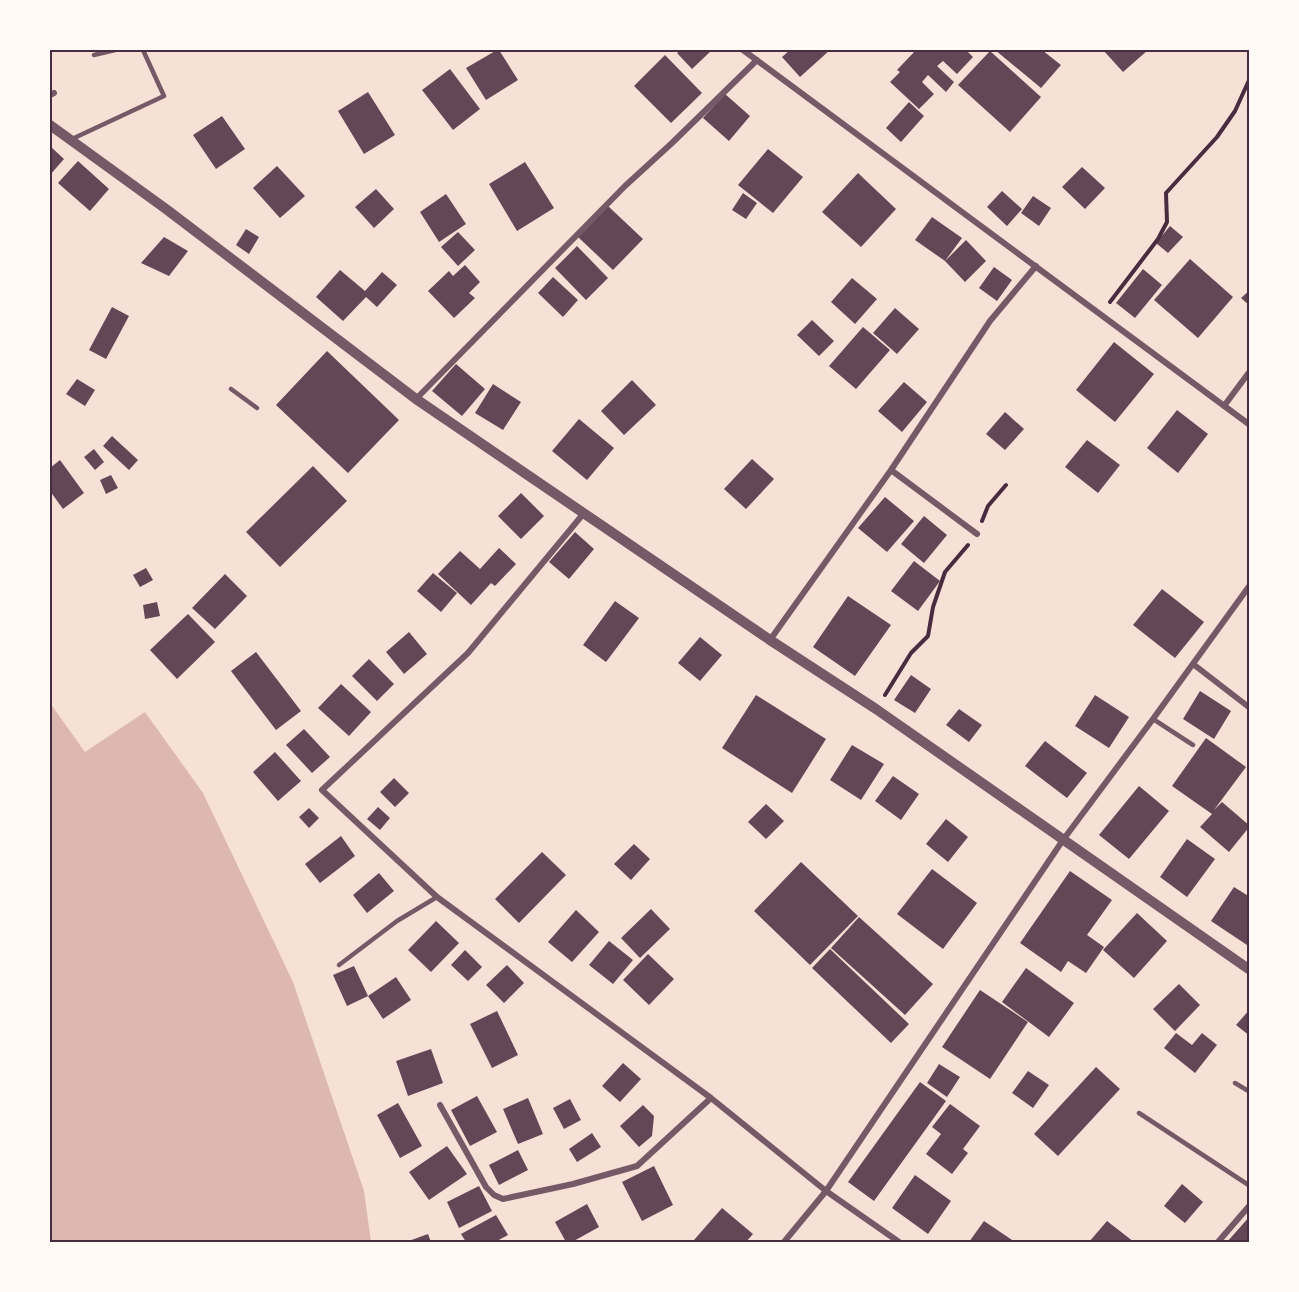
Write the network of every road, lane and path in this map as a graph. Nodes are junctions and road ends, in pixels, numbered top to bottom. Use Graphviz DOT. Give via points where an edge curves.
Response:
graph roads {
  1 [pos="115,50"];
  2 [pos="143,50"];
  3 [pos="743,50"];
  4 [pos="94,55"];
  5 [pos="757,60"];
  6 [pos="1250,78"];
  7 [pos="50,125"];
  8 [pos="70,140"];
  9 [pos="1036,266"];
  10 [pos="1101,314"];
  11 [pos="1250,372"];
  12 [pos="231,389"];
  13 [pos="416,399"];
  14 [pos="1224,406"];
  15 [pos="257,408"];
  16 [pos="1250,424"];
  17 [pos="891,470"];
  18 [pos="1006,485"];
  19 [pos="584,513"];
  20 [pos="977,534"];
  21 [pos="1250,585"];
  22 [pos="770,640"];
  23 [pos="1193,664"];
  24 [pos="1250,708"];
  25 [pos="876,709"];
  26 [pos="1153,719"];
  27 [pos="1193,745"];
  28 [pos="1063,840"];
  29 [pos="437,897"];
  30 [pos="339,965"];
  31 [pos="1250,970"];
  32 [pos="1235,1083"];
  33 [pos="1250,1092"];
  34 [pos="711,1098"];
  35 [pos="440,1105"];
  36 [pos="1138,1113"];
  37 [pos="1250,1185"];
  38 [pos="826,1191"];
  39 [pos="1250,1205"];
  40 [pos="784,1242"];
  41 [pos="899,1242"];
  42 [pos="1218,1242"];
  1 -- 4 [label="lane"];
  2 -- 8 [label="lane" via="164,96"];
  3 -- 5 [label="street"];
  5 -- 9 [label="street"];
  5 -- 13 [label="street" via="625,186"];
  6 -- 10 [label="path" via="1235,111 1217,136 1166,193 1167,222 1158,239"];
  7 -- 8 [label="street"];
  8 -- 13 [label="street"];
  9 -- 10 [label="street"];
  9 -- 17 [label="street" via="990,321"];
  10 -- 14 [label="street"];
  11 -- 14 [label="street"];
  12 -- 15 [label="lane"];
  13 -- 19 [label="street"];
  14 -- 16 [label="street"];
  17 -- 20 [label="street"];
  17 -- 22 [label="street"];
  18 -- 20 [label="path" via="988,506"];
  19 -- 22 [label="street"];
  19 -- 29 [label="street" via="468,653 322,790"];
  20 -- 25 [label="path" via="945,572 928,636 911,653"];
  21 -- 23 [label="street"];
  22 -- 25 [label="street"];
  23 -- 24 [label="street"];
  23 -- 26 [label="street"];
  25 -- 28 [label="street"];
  26 -- 27 [label="lane"];
  26 -- 28 [label="street"];
  28 -- 31 [label="street"];
  28 -- 38 [label="street"];
  29 -- 30 [label="lane" via="397,921"];
  29 -- 34 [label="street"];
  32 -- 33 [label="lane"];
  34 -- 35 [label="street" via="637,1166 503,1199 486,1187"];
  34 -- 38 [label="street"];
  36 -- 37 [label="lane"];
  38 -- 40 [label="street"];
  38 -- 41 [label="street"];
  39 -- 42 [label="street"];
}
